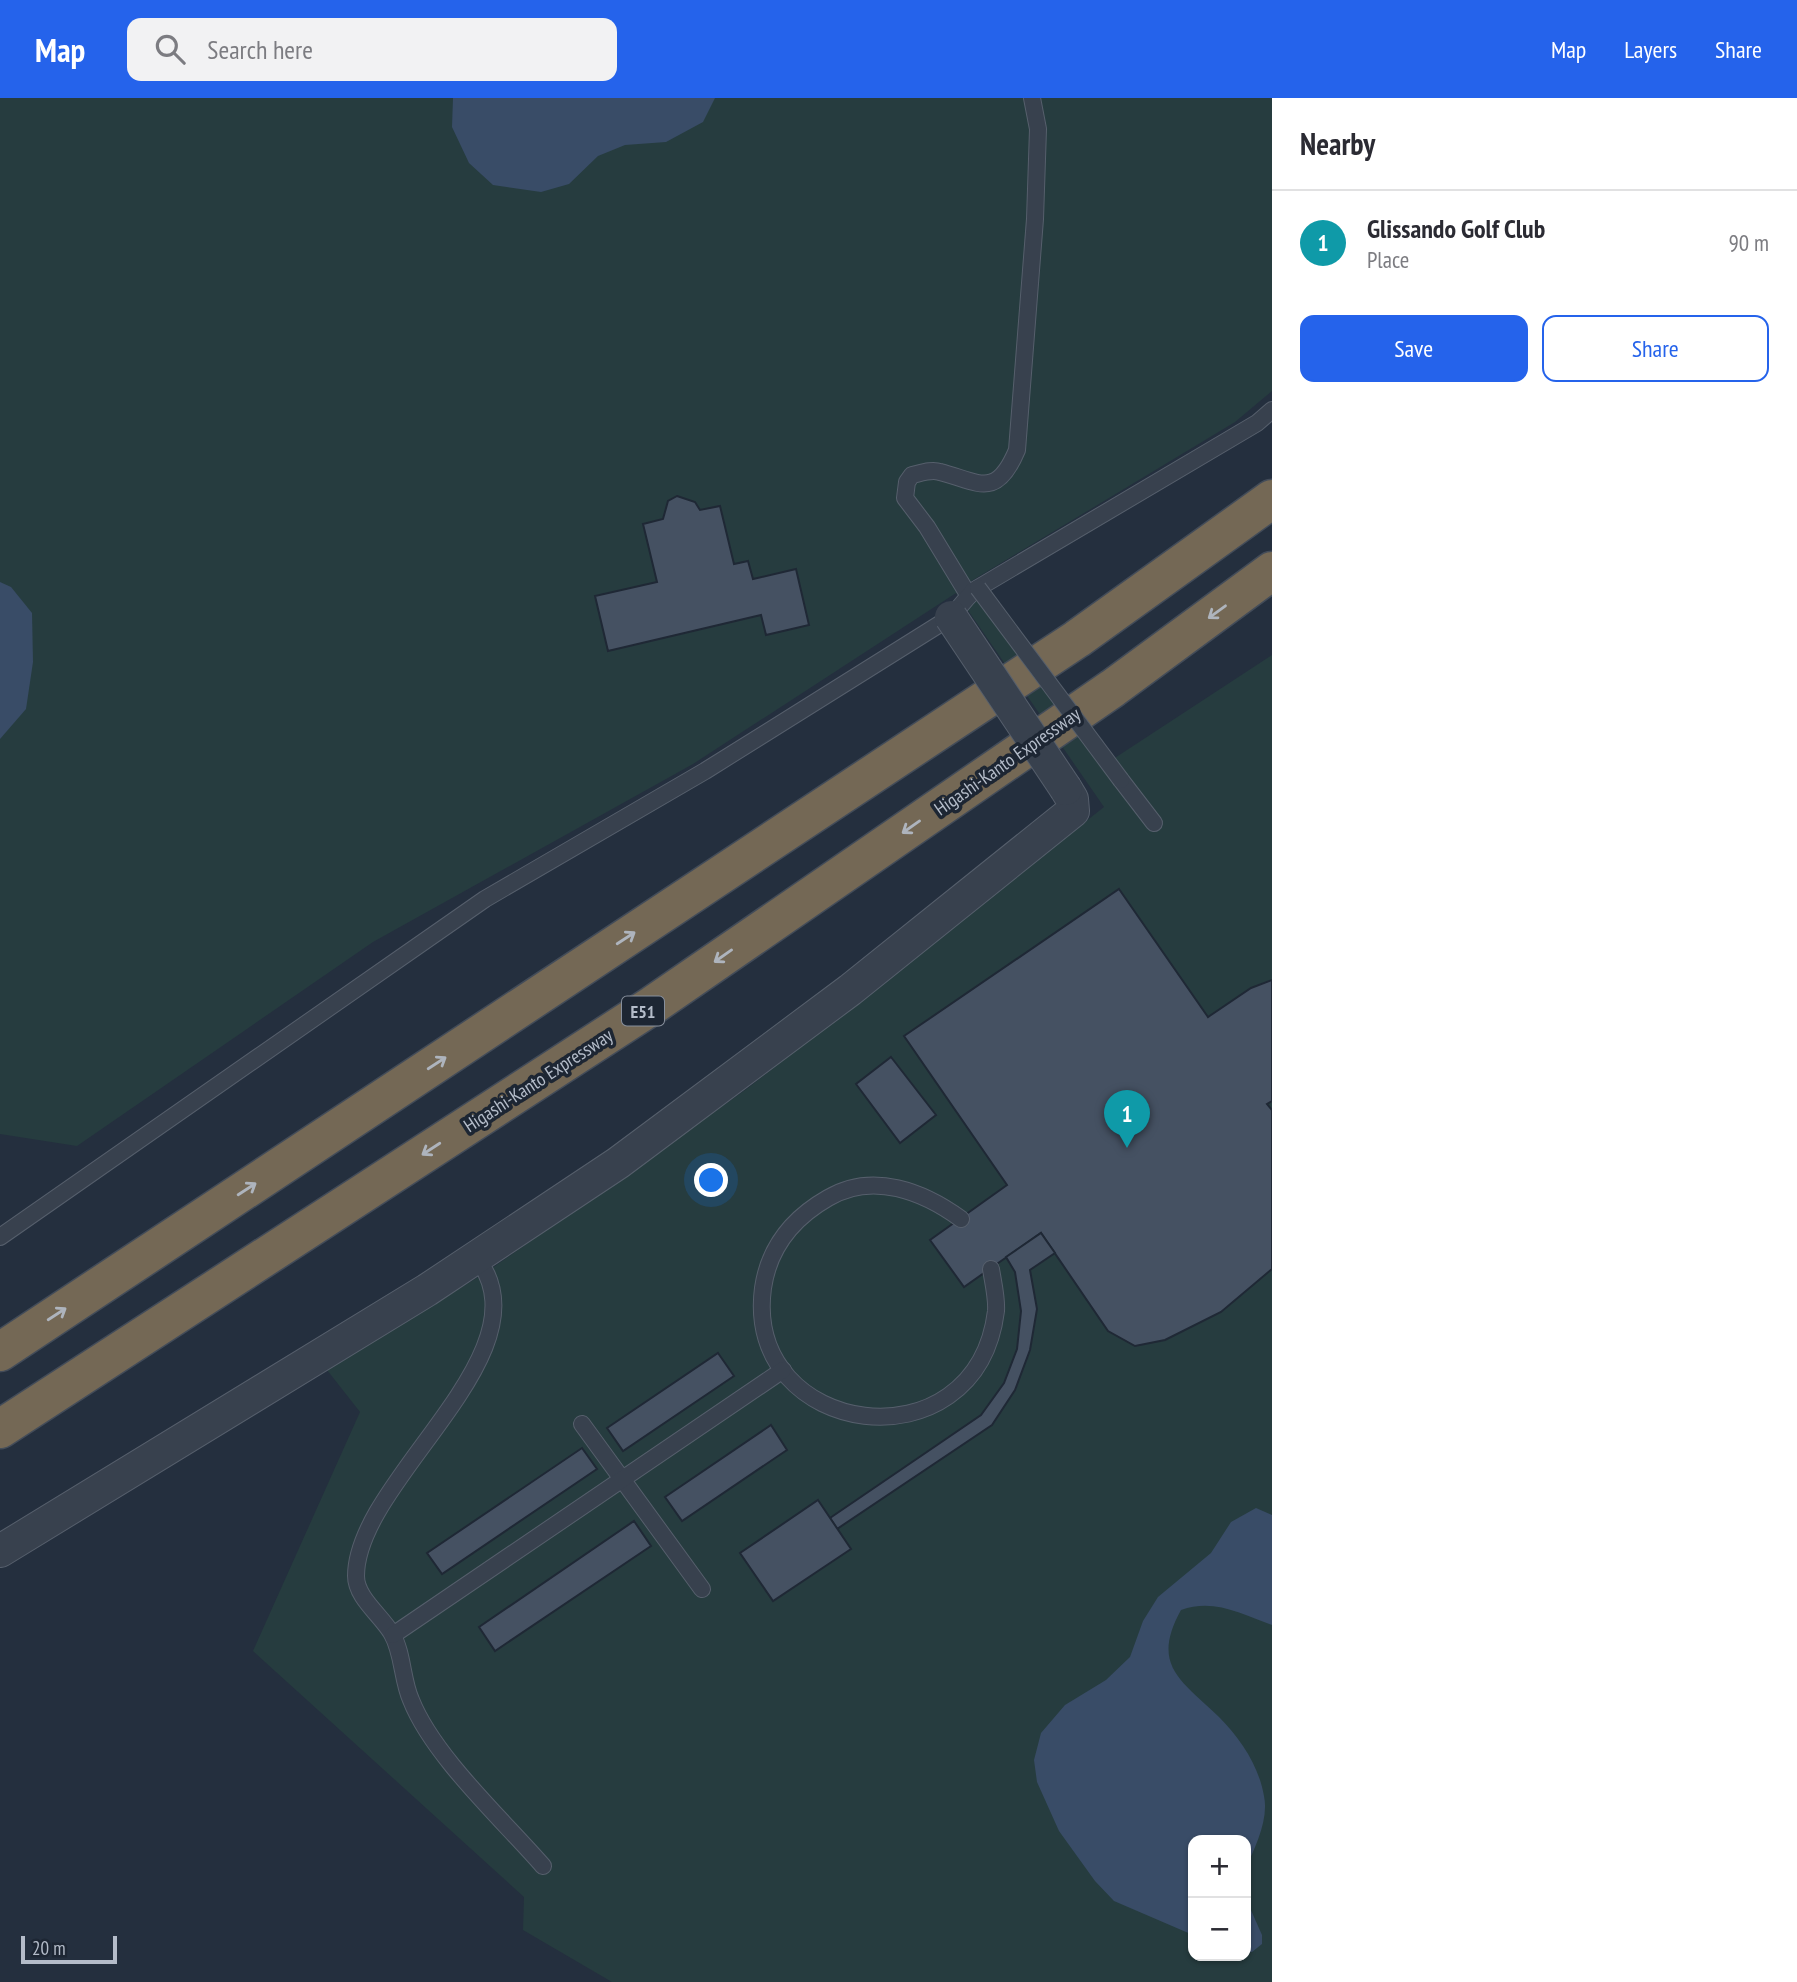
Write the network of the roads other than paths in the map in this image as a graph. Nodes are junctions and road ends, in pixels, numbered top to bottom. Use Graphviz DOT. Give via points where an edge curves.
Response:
graph roads {
  1 [pos="1032,98"];
  2 [pos="1272,411"];
  3 [pos="1272,499"];
  4 [pos="1272,571"];
  5 [pos="966,600"];
  6 [pos="1154,823"];
  7 [pos="961,1219"];
  8 [pos="0,1237"];
  9 [pos="477,1257"];
  10 [pos="991,1269"];
  11 [pos="0,1352"];
  12 [pos="783,1370"];
  13 [pos="582,1424"];
  14 [pos="0,1429"];
  15 [pos="624,1479"];
  16 [pos="0,1551"];
  17 [pos="702,1589"];
  18 [pos="393,1635"];
  19 [pos="543,1866"];
  1 -- 5 [label="lane" via="1038,129 1035,219 1017,450 1009,469 986,483 971,484 938,471 912,475 907,482 905,498 927,527"];
  2 -- 5 [label="lane"];
  11 -- 3 [label="highway, one-way" via="1077,639"];
  4 -- 14 [label="highway, Higashi-Kanto Expressway / E51, one-way" via="1101,696 653,1005"];
  5 -- 6 [label="lane, bridge"];
  5 -- 8 [label="lane" via="705,771 485,899"];
  5 -- 9 [label="street, bridge" via="1072,799 1073,811 850,990 618,1163"];
  7 -- 12 [label="lane" via="933,1199 901,1187 866,1186 832,1195 803,1213 780,1239 770,1260 761,1305 768,1339"];
  9 -- 16 [label="street"];
  9 -- 18 [label="lane" via="494,1286 494,1324 479,1360 377,1515 358,1566 360,1590"];
  10 -- 12 [label="lane" via="996,1309 986,1349 964,1384 930,1408 891,1419 850,1416 812,1399"];
  12 -- 15 [label="lane"];
  13 -- 15 [label="lane"];
  15 -- 17 [label="lane"];
  15 -- 18 [label="lane"];
  18 -- 19 [label="lane" via="411,1701 439,1748"];
}
